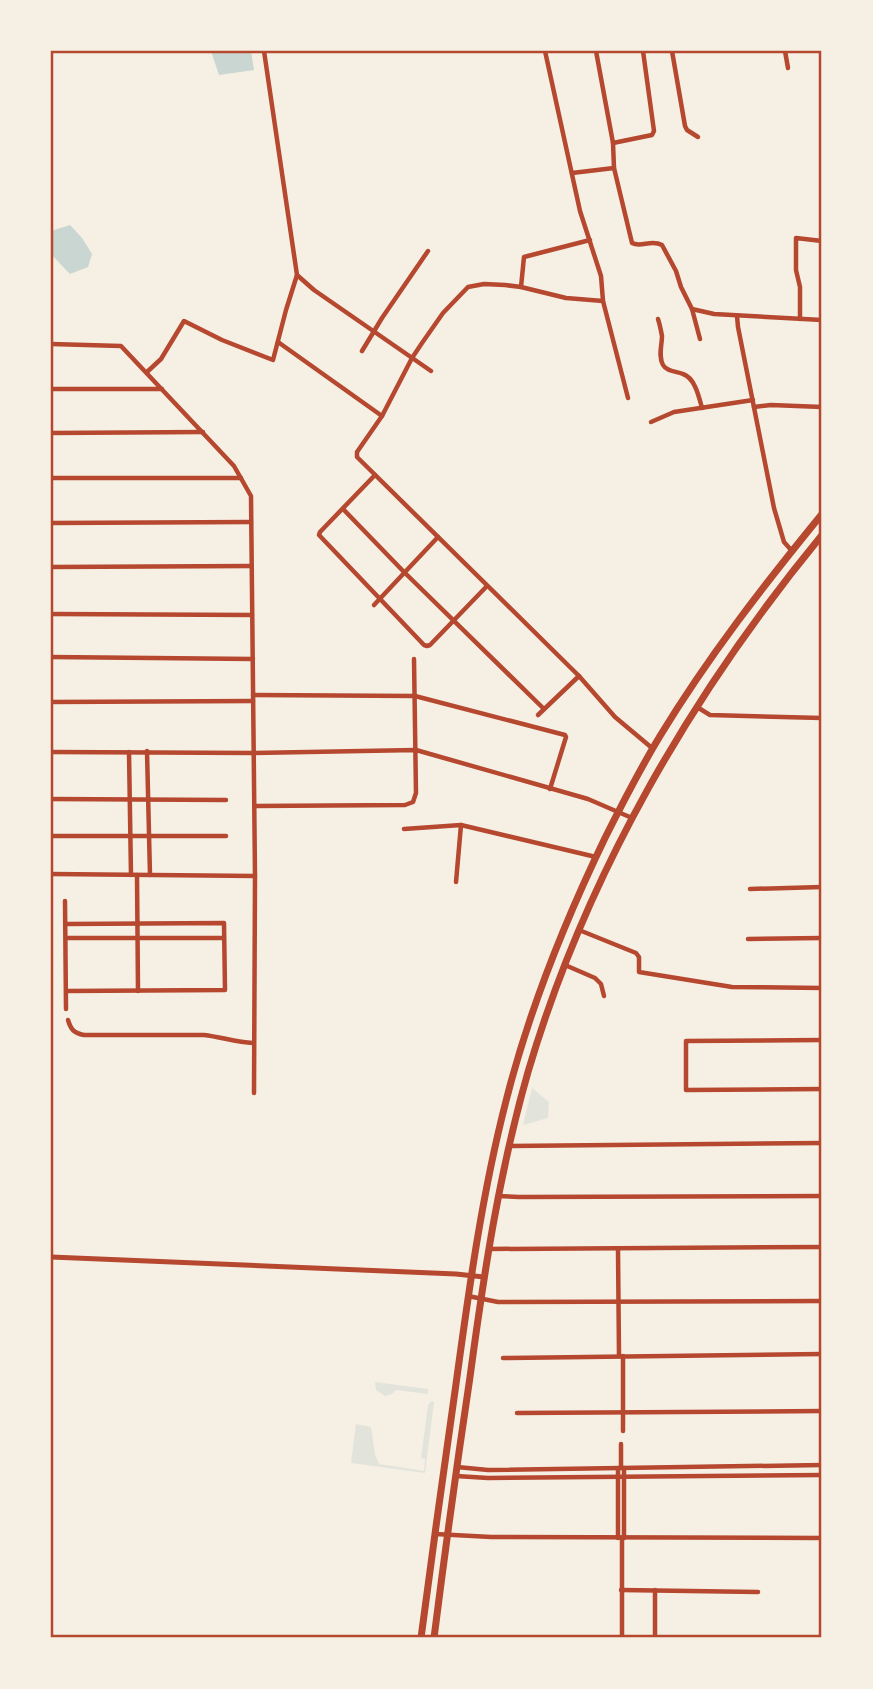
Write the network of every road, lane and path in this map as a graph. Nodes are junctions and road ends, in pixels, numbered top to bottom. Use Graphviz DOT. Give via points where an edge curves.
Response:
graph roads {
  1 [pos="264,51"];
  2 [pos="545,51"];
  3 [pos="596,51"];
  4 [pos="643,51"];
  5 [pos="672,51"];
  6 [pos="785,51"];
  7 [pos="788,68"];
  8 [pos="698,137"];
  9 [pos="612,143"];
  10 [pos="614,168"];
  11 [pos="572,173"];
  12 [pos="590,240"];
  13 [pos="822,241"];
  14 [pos="428,251"];
  15 [pos="297,275"];
  16 [pos="521,287"];
  17 [pos="603,300"];
  18 [pos="692,309"];
  19 [pos="737,316"];
  20 [pos="658,319"];
  21 [pos="800,319"];
  22 [pos="822,320"];
  23 [pos="374,332"];
  24 [pos="699,339"];
  25 [pos="278,342"];
  26 [pos="51,344"];
  27 [pos="362,352"];
  28 [pos="412,358"];
  29 [pos="430,371"];
  30 [pos="147,372"];
  31 [pos="51,389"];
  32 [pos="163,389"];
  33 [pos="628,398"];
  34 [pos="753,400"];
  35 [pos="754,407"];
  36 [pos="822,407"];
  37 [pos="702,408"];
  38 [pos="382,416"];
  39 [pos="651,422"];
  40 [pos="203,432"];
  41 [pos="51,433"];
  42 [pos="375,475"];
  43 [pos="51,478"];
  44 [pos="241,478"];
  45 [pos="343,509"];
  46 [pos="822,514"];
  47 [pos="251,522"];
  48 [pos="51,523"];
  49 [pos="822,536"];
  50 [pos="438,537"];
  51 [pos="792,551"];
  52 [pos="251,566"];
  53 [pos="51,567"];
  54 [pos="404,572"];
  55 [pos="488,586"];
  56 [pos="379,597"];
  57 [pos="374,604"];
  58 [pos="51,614"];
  59 [pos="252,615"];
  60 [pos="454,620"];
  61 [pos="51,657"];
  62 [pos="253,659"];
  63 [pos="414,659"];
  64 [pos="579,676"];
  65 [pos="415,696"];
  66 [pos="253,698"];
  67 [pos="51,702"];
  68 [pos="697,707"];
  69 [pos="544,709"];
  70 [pos="538,715"];
  71 [pos="822,718"];
  72 [pos="653,749"];
  73 [pos="416,750"];
  74 [pos="129,751"];
  75 [pos="147,751"];
  76 [pos="51,752"];
  77 [pos="254,753"];
  78 [pos="550,789"];
  79 [pos="52,799"];
  80 [pos="130,799"];
  81 [pos="148,799"];
  82 [pos="226,800"];
  83 [pos="254,806"];
  84 [pos="618,812"];
  85 [pos="632,818"];
  86 [pos="461,825"];
  87 [pos="404,830"];
  88 [pos="51,836"];
  89 [pos="130,836"];
  90 [pos="149,836"];
  91 [pos="226,836"];
  92 [pos="596,857"];
  93 [pos="51,874"];
  94 [pos="134,875"];
  95 [pos="150,875"];
  96 [pos="256,876"];
  97 [pos="456,882"];
  98 [pos="822,887"];
  99 [pos="750,889"];
  100 [pos="65,901"];
  101 [pos="137,924"];
  102 [pos="66,925"];
  103 [pos="579,930"];
  104 [pos="66,938"];
  105 [pos="137,938"];
  106 [pos="224,938"];
  107 [pos="822,938"];
  108 [pos="748,939"];
  109 [pos="565,965"];
  110 [pos="822,988"];
  111 [pos="66,991"];
  112 [pos="138,991"];
  113 [pos="604,996"];
  114 [pos="66,1009"];
  115 [pos="68,1020"];
  116 [pos="822,1040"];
  117 [pos="253,1043"];
  118 [pos="822,1089"];
  119 [pos="254,1093"];
  120 [pos="822,1143"];
  121 [pos="509,1146"];
  122 [pos="497,1196"];
  123 [pos="822,1196"];
  124 [pos="822,1247"];
  125 [pos="618,1249"];
  126 [pos="488,1250"];
  127 [pos="51,1258"];
  128 [pos="471,1275"];
  129 [pos="484,1278"];
  130 [pos="468,1296"];
  131 [pos="481,1299"];
  132 [pos="822,1301"];
  133 [pos="618,1302"];
  134 [pos="822,1354"];
  135 [pos="621,1356"];
  136 [pos="503,1358"];
  137 [pos="822,1411"];
  138 [pos="517,1413"];
  139 [pos="623,1413"];
  140 [pos="623,1431"];
  141 [pos="621,1444"];
  142 [pos="822,1465"];
  143 [pos="457,1467"];
  144 [pos="621,1468"];
  145 [pos="822,1475"];
  146 [pos="456,1476"];
  147 [pos="621,1477"];
  148 [pos="435,1534"];
  149 [pos="447,1535"];
  150 [pos="621,1538"];
  151 [pos="822,1538"];
  152 [pos="621,1590"];
  153 [pos="654,1590"];
  154 [pos="758,1592"];
  155 [pos="421,1638"];
  156 [pos="434,1638"];
  157 [pos="622,1638"];
  158 [pos="655,1638"];
  1 -- 15 [label="street"];
  2 -- 11 [label="street"];
  3 -- 9 [label="street"];
  4 -- 9 [label="street" via="654,131"];
  5 -- 8 [label="street" via="685,126"];
  6 -- 7 [label="street"];
  9 -- 10 [label="street"];
  10 -- 11 [label="street"];
  10 -- 18 [label="street" via="632,243 662,245"];
  11 -- 12 [label="street"];
  12 -- 16 [label="street" via="524,257"];
  12 -- 17 [label="street"];
  13 -- 21 [label="street" via="796,238"];
  14 -- 23 [label="street"];
  15 -- 23 [label="street"];
  15 -- 25 [label="street"];
  16 -- 17 [label="street" via="566,298"];
  16 -- 28 [label="street" via="468,287 443,313"];
  17 -- 33 [label="street"];
  18 -- 19 [label="street"];
  18 -- 24 [label="street"];
  19 -- 21 [label="street"];
  19 -- 34 [label="street"];
  20 -- 37 [label="street" via="663,366 690,380"];
  21 -- 22 [label="street"];
  23 -- 27 [label="street"];
  23 -- 28 [label="street"];
  25 -- 30 [label="street" via="274,360 184,321 161,359"];
  25 -- 38 [label="street"];
  26 -- 30 [label="street" via="119,345"];
  28 -- 29 [label="street"];
  28 -- 38 [label="street"];
  30 -- 32 [label="street"];
  31 -- 32 [label="street"];
  32 -- 40 [label="street"];
  34 -- 35 [label="street"];
  34 -- 37 [label="street"];
  35 -- 36 [label="street"];
  35 -- 51 [label="street" via="774,509"];
  37 -- 39 [label="street" via="674,412"];
  38 -- 42 [label="street" via="356,454"];
  40 -- 41 [label="street"];
  40 -- 44 [label="street"];
  42 -- 45 [label="street"];
  42 -- 50 [label="street"];
  43 -- 44 [label="street"];
  44 -- 47 [label="street" via="251,496"];
  45 -- 54 [label="street"];
  45 -- 56 [label="street" via="319,535"];
  46 -- 51 [label="highway"];
  47 -- 48 [label="street"];
  47 -- 52 [label="street"];
  49 -- 68 [label="highway" via="763,610"];
  50 -- 54 [label="street"];
  50 -- 55 [label="street"];
  51 -- 72 [label="highway" via="743,612"];
  52 -- 53 [label="street"];
  52 -- 59 [label="street"];
  54 -- 56 [label="street"];
  54 -- 60 [label="street"];
  55 -- 60 [label="street"];
  55 -- 64 [label="street"];
  56 -- 57 [label="street"];
  56 -- 60 [label="street" via="427,646"];
  58 -- 59 [label="street"];
  59 -- 62 [label="street"];
  60 -- 69 [label="street"];
  61 -- 62 [label="street"];
  62 -- 66 [label="street"];
  63 -- 65 [label="street"];
  64 -- 69 [label="street"];
  64 -- 72 [label="street" via="615,717"];
  65 -- 66 [label="street"];
  65 -- 73 [label="street"];
  65 -- 78 [label="street" via="565,735"];
  66 -- 67 [label="street"];
  66 -- 77 [label="street"];
  68 -- 71 [label="street" via="710,715"];
  68 -- 85 [label="highway"];
  69 -- 70 [label="street"];
  72 -- 84 [label="highway"];
  73 -- 77 [label="street"];
  73 -- 78 [label="street"];
  73 -- 83 [label="street" via="416,793 413,802 405,805"];
  74 -- 75 [label="street"];
  74 -- 76 [label="street"];
  74 -- 80 [label="street"];
  75 -- 77 [label="street"];
  75 -- 81 [label="street"];
  77 -- 83 [label="street"];
  78 -- 84 [label="street"];
  79 -- 80 [label="street"];
  80 -- 81 [label="street"];
  80 -- 89 [label="street"];
  81 -- 82 [label="street"];
  81 -- 90 [label="street"];
  83 -- 96 [label="street"];
  84 -- 85 [label="street"];
  84 -- 92 [label="highway"];
  85 -- 103 [label="highway"];
  86 -- 87 [label="street"];
  86 -- 92 [label="street"];
  86 -- 97 [label="street"];
  88 -- 89 [label="street"];
  89 -- 90 [label="street"];
  89 -- 94 [label="street"];
  90 -- 91 [label="street"];
  90 -- 95 [label="street"];
  92 -- 128 [label="highway" via="552,959 518,1058 492,1157"];
  93 -- 94 [label="street"];
  94 -- 95 [label="street"];
  94 -- 101 [label="street"];
  95 -- 96 [label="street"];
  96 -- 117 [label="street"];
  98 -- 99 [label="street"];
  100 -- 102 [label="street"];
  101 -- 102 [label="street"];
  101 -- 105 [label="street"];
  101 -- 106 [label="street" via="224,923"];
  102 -- 104 [label="street"];
  103 -- 109 [label="highway"];
  103 -- 110 [label="street" via="636,953 639,972 732,987"];
  104 -- 105 [label="street"];
  104 -- 111 [label="street"];
  105 -- 106 [label="street"];
  105 -- 112 [label="street"];
  106 -- 112 [label="street" via="225,990"];
  107 -- 108 [label="street"];
  109 -- 113 [label="street" via="595,978"];
  109 -- 121 [label="highway"];
  111 -- 112 [label="street"];
  111 -- 114 [label="street"];
  115 -- 117 [label="street" via="71,1030 84,1035 204,1035"];
  116 -- 118 [label="street" via="686,1041 686,1090"];
  117 -- 119 [label="street"];
  120 -- 121 [label="street"];
  121 -- 122 [label="highway"];
  122 -- 123 [label="street"];
  122 -- 126 [label="highway"];
  124 -- 125 [label="street"];
  125 -- 126 [label="street"];
  125 -- 133 [label="street"];
  126 -- 129 [label="highway"];
  127 -- 128 [label="street"];
  128 -- 129 [label="street"];
  128 -- 130 [label="highway"];
  129 -- 131 [label="highway"];
  130 -- 131 [label="street"];
  130 -- 148 [label="highway"];
  131 -- 133 [label="street"];
  131 -- 143 [label="highway"];
  132 -- 133 [label="street"];
  133 -- 135 [label="street"];
  134 -- 135 [label="street"];
  135 -- 136 [label="street"];
  135 -- 139 [label="street"];
  137 -- 139 [label="street"];
  138 -- 139 [label="street"];
  139 -- 140 [label="street"];
  141 -- 144 [label="street"];
  142 -- 144 [label="street"];
  143 -- 144 [label="street"];
  143 -- 146 [label="highway"];
  144 -- 147 [label="street"];
  145 -- 147 [label="street"];
  146 -- 147 [label="street"];
  146 -- 149 [label="highway"];
  147 -- 150 [label="street"];
  148 -- 149 [label="street"];
  148 -- 155 [label="highway"];
  149 -- 150 [label="street"];
  149 -- 156 [label="highway"];
  150 -- 151 [label="street"];
  150 -- 152 [label="street"];
  152 -- 153 [label="street"];
  152 -- 157 [label="street"];
  153 -- 154 [label="street"];
  153 -- 158 [label="street"];
}
